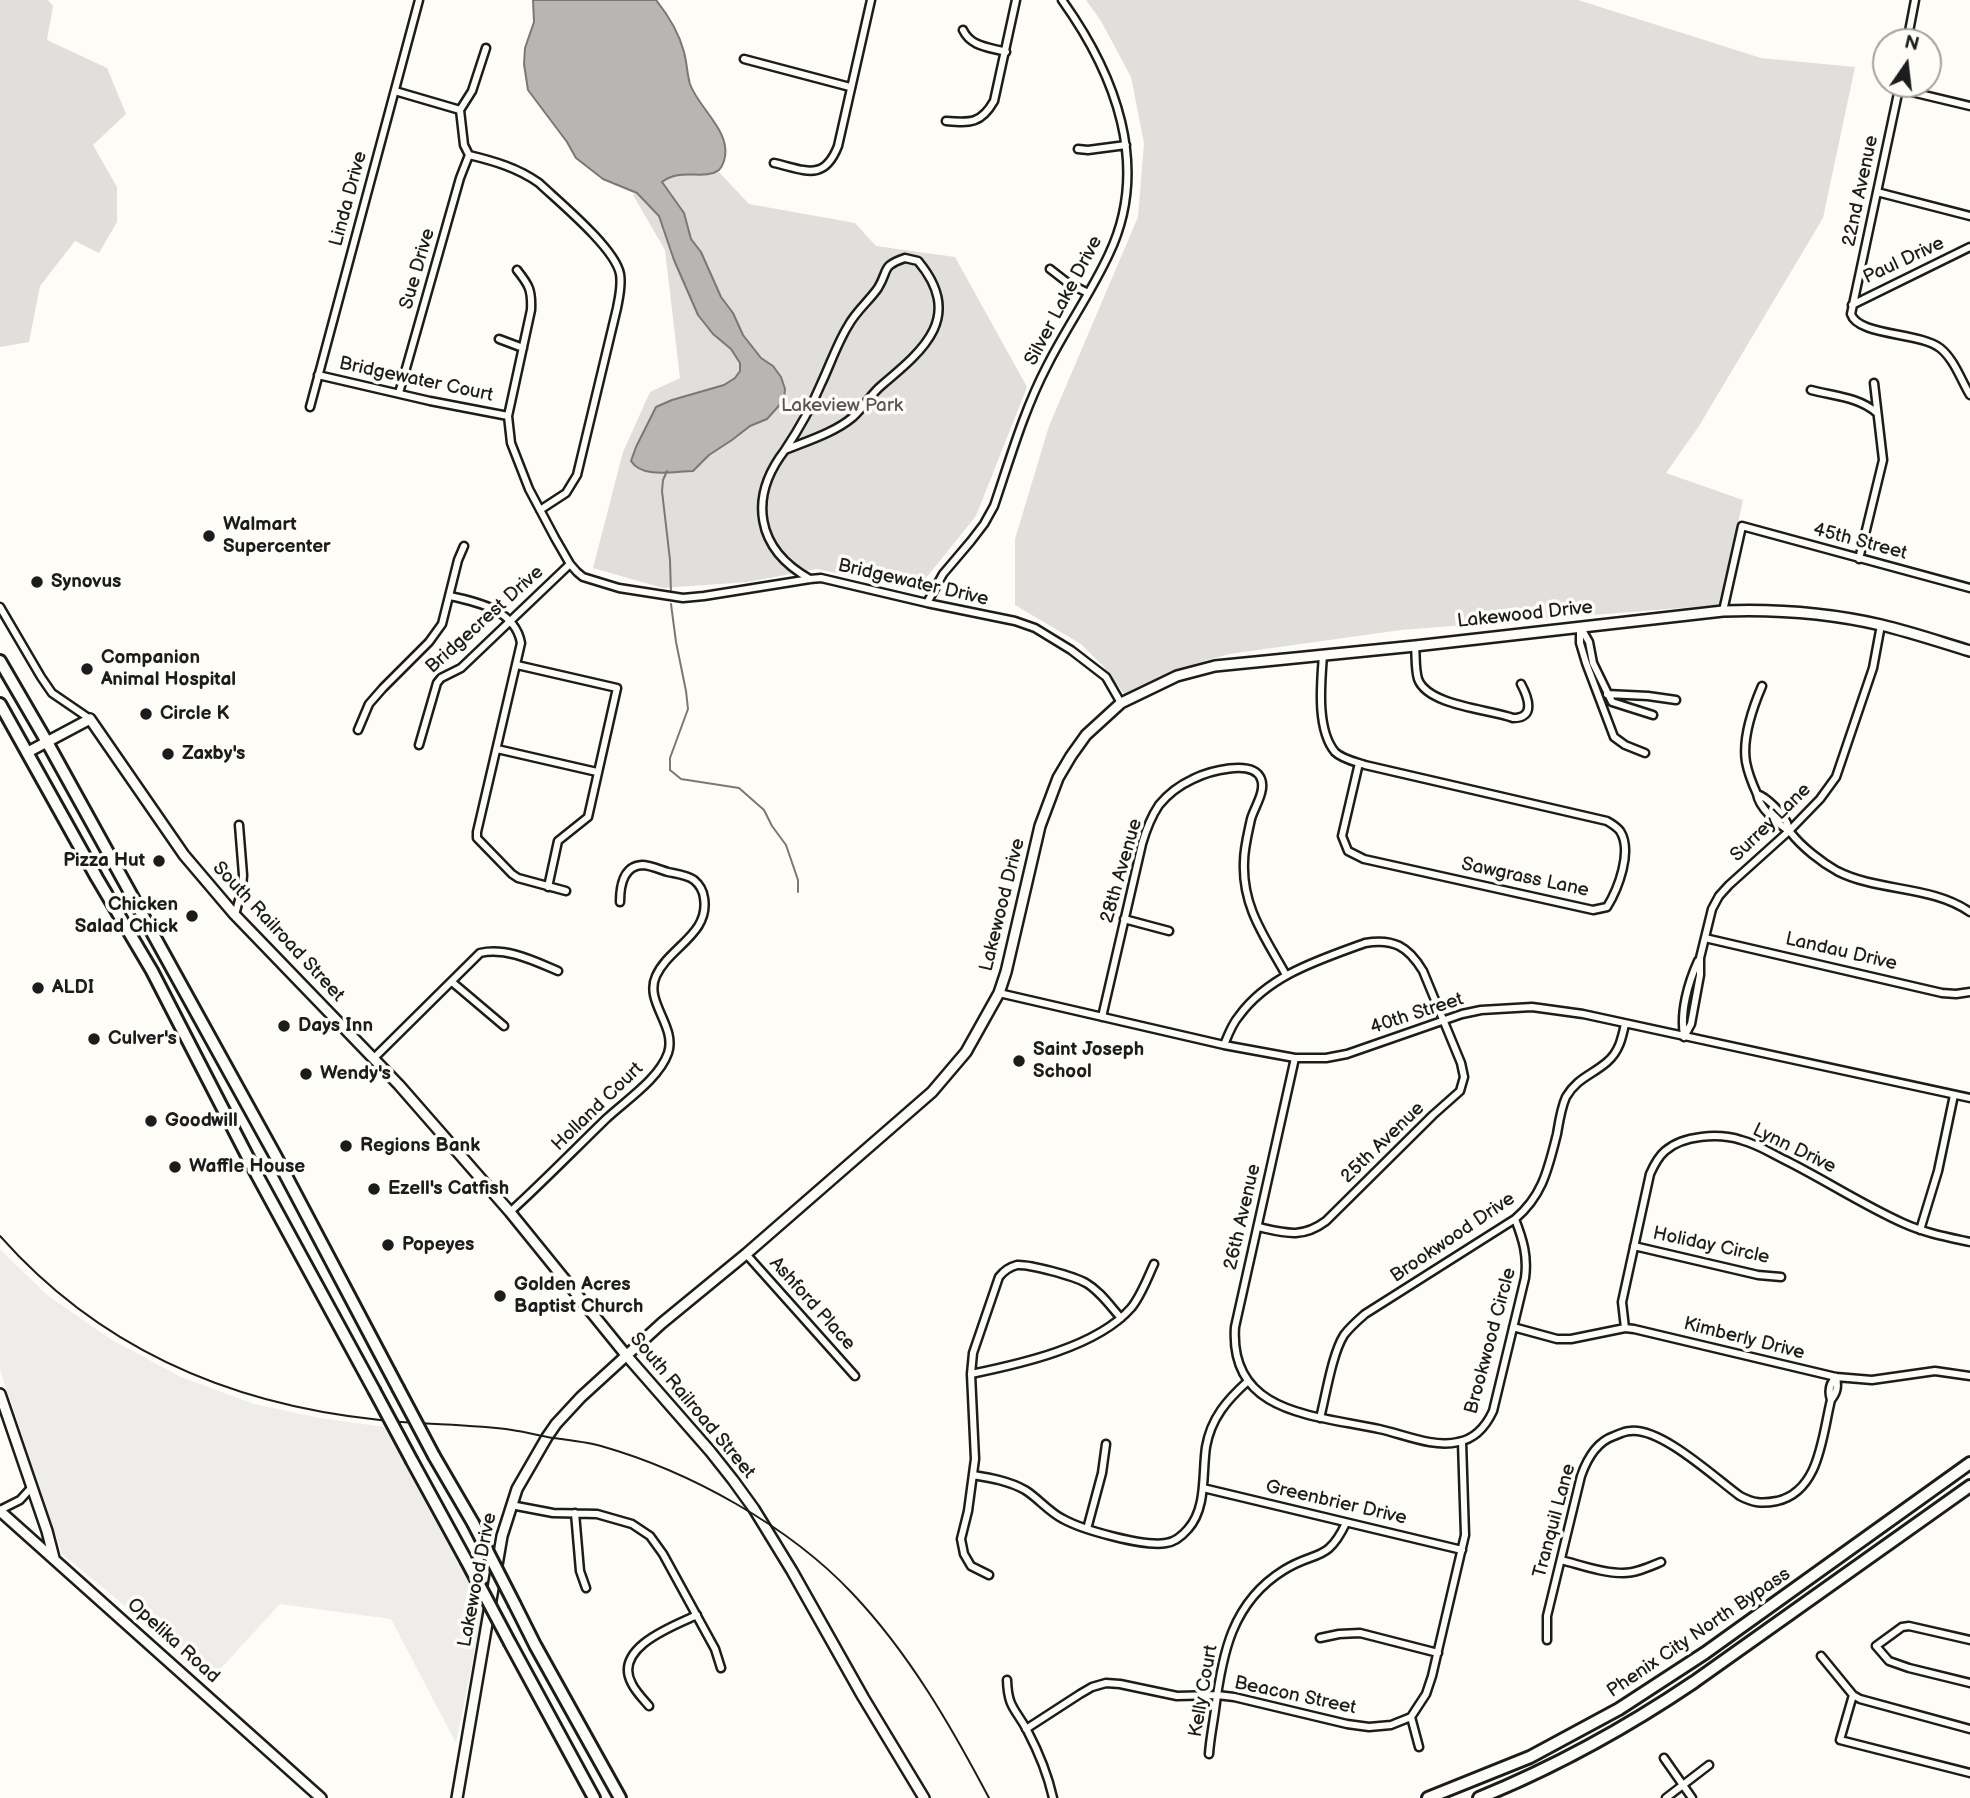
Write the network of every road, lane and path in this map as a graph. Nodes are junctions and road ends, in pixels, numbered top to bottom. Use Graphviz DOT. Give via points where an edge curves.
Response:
graph roads {
  1 [pos="419,0"];
  2 [pos="871,0"];
  3 [pos="1016,0"];
  4 [pos="1062,0"];
  5 [pos="1915,0"];
  6 [pos="1910,28"];
  7 [pos="963,30"];
  8 [pos="486,48"];
  9 [pos="1006,52"];
  10 [pos="744,59"];
  11 [pos="850,88"];
  12 [pos="395,91"];
  13 [pos="1897,98"];
  14 [pos="1940,98"];
  15 [pos="1970,106"];
  16 [pos="460,110"];
  17 [pos="946,121"];
  18 [pos="1126,145"];
  19 [pos="1078,149"];
  20 [pos="469,155"];
  21 [pos="774,163"];
  22 [pos="1877,192"];
  23 [pos="1970,216"];
  24 [pos="1970,247"];
  25 [pos="1050,269"];
  26 [pos="517,270"];
  27 [pos="1088,293"];
  28 [pos="1852,305"];
  29 [pos="499,339"];
  30 [pos="523,348"];
  31 [pos="318,375"];
  32 [pos="1874,383"];
  33 [pos="1811,390"];
  34 [pos="399,393"];
  35 [pos="1970,395"];
  36 [pos="310,407"];
  37 [pos="1877,414"];
  38 [pos="508,416"];
  39 [pos="785,450"];
  40 [pos="540,510"];
  41 [pos="464,546"];
  42 [pos="1859,559"];
  43 [pos="570,564"];
  44 [pos="810,579"];
  45 [pos="1970,588"];
  46 [pos="450,596"];
  47 [pos="927,603"];
  48 [pos="0,607"];
  49 [pos="1723,611"];
  50 [pos="509,621"];
  51 [pos="1881,625"];
  52 [pos="1580,627"];
  53 [pos="1415,646"];
  54 [pos="1970,651"];
  55 [pos="1324,655"];
  56 [pos="0,661"];
  57 [pos="517,665"];
  58 [pos="1521,684"];
  59 [pos="1762,685"];
  60 [pos="1606,694"];
  61 [pos="1676,700"];
  62 [pos="1121,703"];
  63 [pos="0,704"];
  64 [pos="1653,715"];
  65 [pos="90,719"];
  66 [pos="358,730"];
  67 [pos="47,742"];
  68 [pos="419,745"];
  69 [pos="497,749"];
  70 [pos="28,752"];
  71 [pos="1645,753"];
  72 [pos="1359,763"];
  73 [pos="597,772"];
  74 [pos="239,825"];
  75 [pos="1788,831"];
  76 [pos="548,887"];
  77 [pos="566,891"];
  78 [pos="620,902"];
  79 [pos="1970,912"];
  80 [pos="235,915"];
  81 [pos="1124,919"];
  82 [pos="1169,931"];
  83 [pos="1705,938"];
  84 [pos="558,971"];
  85 [pos="1286,975"];
  86 [pos="453,982"];
  87 [pos="1970,992"];
  88 [pos="999,993"];
  89 [pos="1102,1017"];
  90 [pos="1444,1019"];
  91 [pos="1625,1024"];
  92 [pos="504,1026"];
  93 [pos="1684,1037"];
  94 [pos="1224,1045"];
  95 [pos="1295,1058"];
  96 [pos="373,1059"];
  97 [pos="1954,1095"];
  98 [pos="1970,1098"];
  99 [pos="510,1212"];
  100 [pos="1515,1219"];
  101 [pos="1258,1227"];
  102 [pos="1920,1230"];
  103 [pos="1970,1242"];
  104 [pos="1634,1246"];
  105 [pos="746,1254"];
  106 [pos="1154,1264"];
  107 [pos="1782,1276"];
  108 [pos="1121,1318"];
  109 [pos="1513,1327"];
  110 [pos="1625,1328"];
  111 [pos="626,1355"];
  112 [pos="971,1374"];
  113 [pos="856,1376"];
  114 [pos="1970,1376"];
  115 [pos="1836,1377"];
  116 [pos="1248,1381"];
  117 [pos="0,1394"];
  118 [pos="1320,1418"];
  119 [pos="1462,1442"];
  120 [pos="1106,1444"];
  121 [pos="1970,1463"];
  122 [pos="974,1475"];
  123 [pos="1970,1486"];
  124 [pos="31,1488"];
  125 [pos="1203,1488"];
  126 [pos="511,1505"];
  127 [pos="0,1511"];
  128 [pos="575,1513"];
  129 [pos="1346,1523"];
  130 [pos="1087,1529"];
  131 [pos="1462,1550"];
  132 [pos="54,1559"];
  133 [pos="1561,1560"];
  134 [pos="1661,1562"];
  135 [pos="989,1575"];
  136 [pos="586,1588"];
  137 [pos="697,1615"];
  138 [pos="1320,1637"];
  139 [pos="1547,1640"];
  140 [pos="1970,1640"];
  141 [pos="1438,1653"];
  142 [pos="1821,1656"];
  143 [pos="721,1668"];
  144 [pos="1007,1680"];
  145 [pos="1970,1683"];
  146 [pos="1217,1695"];
  147 [pos="1853,1695"];
  148 [pos="649,1706"];
  149 [pos="1410,1717"];
  150 [pos="1026,1729"];
  151 [pos="1970,1729"];
  152 [pos="1419,1746"];
  153 [pos="1209,1754"];
  154 [pos="1664,1758"];
  155 [pos="1709,1765"];
  156 [pos="1970,1773"];
  157 [pos="1683,1787"];
  158 [pos="620,1796"];
  159 [pos="321,1798"];
  160 [pos="457,1798"];
  161 [pos="594,1798"];
  162 [pos="924,1798"];
  163 [pos="1053,1798"];
  164 [pos="1428,1798"];
  165 [pos="1479,1798"];
  166 [pos="1666,1798"];
  167 [pos="1692,1798"];
  1 -- 12 [label="street, Linda Drive"];
  2 -- 11 [label="street"];
  3 -- 9 [label="street"];
  4 -- 18 [label="street, Silver Lake Drive" via="1099,59 1116,98"];
  5 -- 6 [label="street"];
  7 -- 9 [label="street" via="974,43"];
  8 -- 16 [label="street"];
  9 -- 17 [label="street" via="988,112 967,123"];
  10 -- 11 [label="street"];
  11 -- 21 [label="street" via="838,146 828,165 814,171"];
  12 -- 16 [label="street"];
  12 -- 31 [label="street, Linda Drive"];
  13 -- 22 [label="street, 22nd Avenue"];
  14 -- 15 [label="street"];
  16 -- 20 [label="street"];
  18 -- 19 [label="street"];
  18 -- 27 [label="street, Silver Lake Drive" via="1118,232"];
  20 -- 34 [label="street, Sue Drive"];
  20 -- 40 [label="street" via="508,165 539,183 601,243 620,273 617,308 577,475 566,493"];
  22 -- 23 [label="street"];
  22 -- 28 [label="street, 22nd Avenue"];
  24 -- 28 [label="street, Paul Drive"];
  25 -- 27 [label="street"];
  26 -- 30 [label="street, Bridgewater Drive" via="532,296"];
  27 -- 47 [label="street, Silver Lake Drive" via="1038,384 994,506"];
  28 -- 35 [label="street" via="1852,318 1866,328 1909,336 1942,349"];
  29 -- 30 [label="street"];
  30 -- 38 [label="street, Bridgewater Drive"];
  31 -- 34 [label="street, Bridgewater Court"];
  31 -- 36 [label="street, Linda Drive"];
  32 -- 37 [label="street"];
  33 -- 37 [label="street" via="1868,404"];
  34 -- 38 [label="street, Bridgewater Court"];
  37 -- 42 [label="street" via="1884,453"];
  38 -- 40 [label="street, Bridgewater Drive" via="517,463"];
  39 -- 39 [label="street" via="850,419 925,344 936,326 939,298 918,261 905,258 886,268 878,287 847,327"];
  39 -- 44 [label="street" via="765,489 765,533 793,569"];
  40 -- 43 [label="street, Bridgewater Drive"];
  41 -- 46 [label="street"];
  42 -- 45 [label="street, 45th Street"];
  42 -- 49 [label="street, 45th Street" via="1742,526"];
  43 -- 44 [label="street, Bridgewater Drive" via="583,577 619,588 682,598"];
  43 -- 50 [label="street, Bridgecrest Drive"];
  44 -- 47 [label="street, Bridgewater Drive"];
  46 -- 50 [label="street" via="499,611"];
  46 -- 66 [label="street" via="442,624 369,705"];
  47 -- 62 [label="street, Bridgewater Drive" via="1035,628 1097,670"];
  48 -- 65 [label="street, South Railroad Street" via="52,693"];
  49 -- 51 [label="street, Lakewood Drive" via="1808,613"];
  49 -- 52 [label="street, Lakewood Drive"];
  50 -- 57 [label="street" via="520,636"];
  50 -- 68 [label="street, Bridgecrest Drive" via="461,668 437,683"];
  51 -- 54 [label="street, Lakewood Drive"];
  51 -- 75 [label="street, Surrey Lane" via="1873,668 1836,777"];
  52 -- 53 [label="street, Lakewood Drive"];
  52 -- 60 [label="street"];
  52 -- 71 [label="street" via="1580,643 1614,737"];
  53 -- 55 [label="street, Lakewood Drive"];
  53 -- 58 [label="street" via="1418,679 1437,698 1520,718 1528,708"];
  55 -- 62 [label="street, Lakewood Drive" via="1215,666 1177,676"];
  55 -- 72 [label="street, Sawgrass Lane" via="1325,734 1336,753"];
  56 -- 67 [label="highway"];
  57 -- 69 [label="street"];
  57 -- 73 [label="street" via="617,688"];
  59 -- 75 [label="street" via="1745,760 1757,794 1787,822"];
  60 -- 61 [label="street"];
  60 -- 64 [label="street" via="1612,702"];
  62 -- 88 [label="street, Lakewood Drive" via="1086,735 1058,778 1040,826"];
  63 -- 70 [label="highway"];
  65 -- 67 [label="street"];
  65 -- 80 [label="street, South Railroad Street" via="184,855"];
  67 -- 70 [label="street"];
  67 -- 158 [label="highway, bridge"];
  69 -- 73 [label="street"];
  69 -- 76 [label="street" via="477,838 512,874"];
  70 -- 161 [label="highway, bridge" via="152,971 257,1175"];
  72 -- 72 [label="street, Sawgrass Lane" via="1606,821 1621,833 1625,844 1614,895 1607,906 1593,910 1364,859 1348,851 1342,836"];
  73 -- 76 [label="street" via="588,817 558,841"];
  74 -- 80 [label="street" via="243,875"];
  75 -- 79 [label="street" via="1836,871 1947,900"];
  75 -- 83 [label="street, Surrey Lane" via="1719,896"];
  76 -- 77 [label="street"];
  78 -- 99 [label="street, Holland Court" via="624,877 642,865 691,878 704,894 700,926 665,962 654,981 669,1051 654,1076"];
  80 -- 96 [label="street, South Railroad Street"];
  81 -- 82 [label="street"];
  81 -- 85 [label="street, 28th Avenue" via="1148,823 1160,805 1193,779 1213,771 1248,768 1261,776 1263,783 1247,838 1244,883 1248,903"];
  81 -- 89 [label="street, 28th Avenue"];
  83 -- 87 [label="street, Landau Drive" via="1942,993"];
  83 -- 93 [label="street, Surrey Lane" via="1691,1024"];
  84 -- 86 [label="street" via="489,951 480,953"];
  85 -- 90 [label="street, 25th Avenue" via="1365,943 1393,942 1416,958"];
  85 -- 94 [label="street, 25th Avenue" via="1238,1017"];
  86 -- 92 [label="street"];
  86 -- 96 [label="street"];
  88 -- 89 [label="street, 40th Street"];
  88 -- 105 [label="street, Lakewood Drive" via="966,1052 932,1092"];
  89 -- 94 [label="street, 40th Street"];
  90 -- 91 [label="street, 40th Street" via="1481,1010 1532,1007"];
  90 -- 95 [label="street, 40th Street" via="1348,1054"];
  90 -- 101 [label="street, 25th Avenue" via="1461,1063 1460,1091 1315,1229 1301,1234"];
  91 -- 93 [label="street, 40th Street"];
  91 -- 100 [label="street, Brookwood Drive" via="1609,1061 1582,1077 1565,1099 1543,1183"];
  93 -- 97 [label="street, 40th Street"];
  94 -- 95 [label="street, 40th Street"];
  95 -- 101 [label="street, 26th Avenue"];
  96 -- 99 [label="street, South Railroad Street"];
  97 -- 98 [label="street, 40th Street"];
  97 -- 102 [label="street"];
  99 -- 111 [label="street, South Railroad Street"];
  100 -- 109 [label="street, Brookwood Circle" via="1527,1264"];
  100 -- 118 [label="street, Brookwood Drive" via="1354,1324 1338,1347"];
  101 -- 116 [label="street, 26th Avenue" via="1234,1342"];
  102 -- 103 [label="street, Lynn Drive"];
  102 -- 104 [label="street, Lynn Drive" via="1755,1145 1728,1137 1706,1137 1685,1140 1656,1161"];
  104 -- 107 [label="street, Holiday Circle" via="1758,1275"];
  104 -- 110 [label="street, Lynn Drive" via="1622,1302"];
  105 -- 111 [label="street, Lakewood Drive"];
  105 -- 113 [label="street, Ashford Place"];
  106 -- 108 [label="street" via="1138,1298"];
  108 -- 112 [label="street" via="1086,1339 1039,1357"];
  108 -- 112 [label="street" via="1086,1283 1017,1265 999,1277 993,1291"];
  109 -- 110 [label="street, Kimberly Drive" via="1557,1339"];
  109 -- 119 [label="street, Brookwood Circle" via="1493,1411 1477,1434"];
  110 -- 115 [label="street, Kimberly Drive"];
  111 -- 126 [label="street, Lakewood Drive" via="556,1424"];
  111 -- 162 [label="street, South Railroad Street" via="754,1509"];
  112 -- 122 [label="street"];
  114 -- 115 [label="street, Kimberly Drive" via="1935,1371 1872,1380"];
  115 -- 133 [label="street, Tranquil Lane" via="1838,1386 1814,1469 1796,1493 1782,1500 1753,1503 1664,1440 1644,1432 1609,1438 1585,1462"];
  116 -- 118 [label="street" via="1278,1406"];
  116 -- 125 [label="street" via="1216,1417 1206,1447"];
  117 -- 124 [label="street"];
  118 -- 119 [label="street" via="1438,1443"];
  119 -- 131 [label="street"];
  120 -- 130 [label="street"];
  121 -- 164 [label="highway, Phenix City North Bypass" via="1619,1709 1530,1757"];
  122 -- 130 [label="street" via="1026,1491 1060,1518"];
  122 -- 135 [label="street" via="961,1539 971,1566"];
  123 -- 165 [label="highway, Phenix City North Bypass" via="1657,1707 1541,1772"];
  124 -- 127 [label="street"];
  124 -- 132 [label="street"];
  125 -- 129 [label="street, Greenbrier Drive"];
  125 -- 130 [label="street" via="1188,1530 1169,1543 1153,1544"];
  126 -- 128 [label="street"];
  126 -- 160 [label="street, Lakewood Drive" via="496,1566"];
  127 -- 132 [label="street, Opelika Road"];
  128 -- 136 [label="street"];
  128 -- 137 [label="street" via="611,1517 650,1536"];
  129 -- 131 [label="street, Greenbrier Drive"];
  129 -- 146 [label="street, Kelly Court" via="1331,1549 1285,1569 1252,1597 1231,1635"];
  131 -- 141 [label="street"];
  132 -- 159 [label="street, Opelika Road"];
  133 -- 134 [label="street" via="1625,1574"];
  133 -- 139 [label="street, Tranquil Lane" via="1547,1616"];
  137 -- 143 [label="street"];
  137 -- 148 [label="street" via="641,1645 632,1655 630,1682"];
  138 -- 141 [label="street" via="1360,1633"];
  140 -- 145 [label="street" via="1909,1626 1876,1646 1889,1661"];
  141 -- 149 [label="street" via="1426,1694"];
  142 -- 147 [label="street"];
  144 -- 150 [label="street" via="1013,1710"];
  146 -- 149 [label="street, Beacon Street" via="1369,1727"];
  146 -- 150 [label="street, Beacon Street" via="1177,1696 1106,1683 1092,1687"];
  146 -- 153 [label="street, Kelly Court"];
  147 -- 151 [label="street"];
  147 -- 156 [label="street" via="1840,1740"];
  149 -- 152 [label="street"];
  150 -- 163 [label="street"];
  154 -- 157 [label="street"];
  155 -- 157 [label="street"];
  157 -- 166 [label="street"];
  157 -- 167 [label="street"];
}
